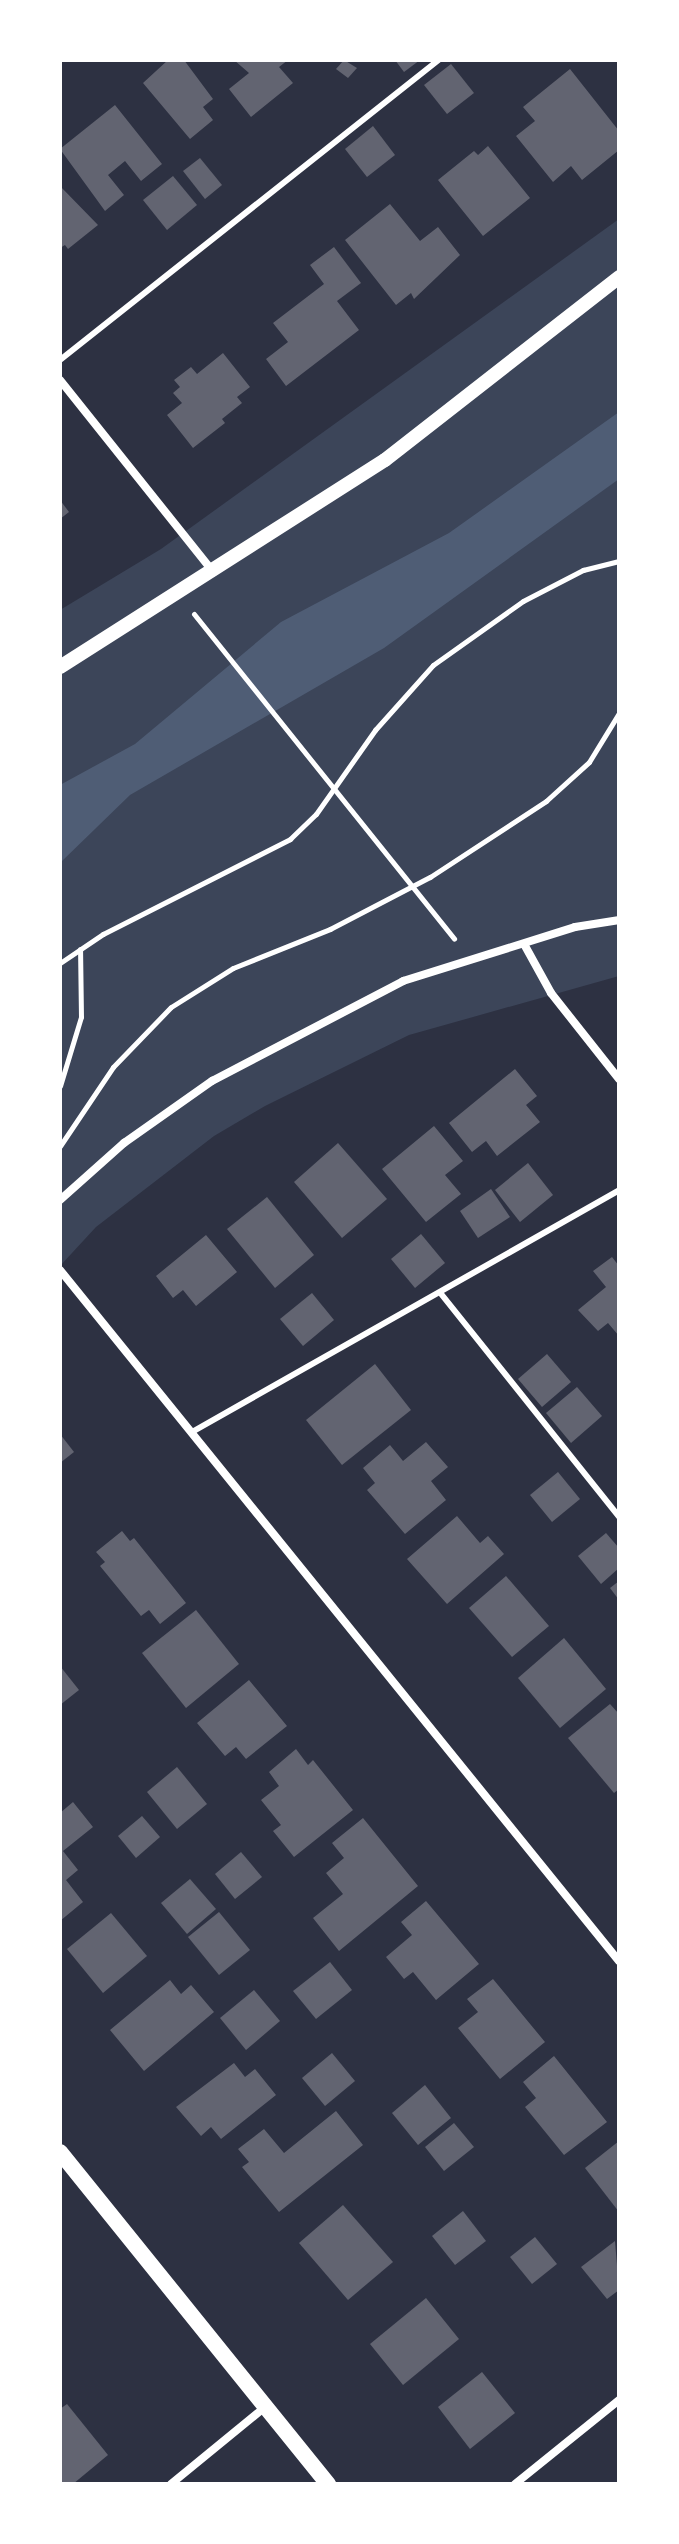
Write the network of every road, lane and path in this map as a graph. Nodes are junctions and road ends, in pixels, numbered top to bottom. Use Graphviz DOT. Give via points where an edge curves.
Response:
graph roads {
  1 [pos="439,60"];
  2 [pos="619,277"];
  3 [pos="60,360"];
  4 [pos="60,380"];
  5 [pos="619,561"];
  6 [pos="214,572"];
  7 [pos="194,614"];
  8 [pos="60,667"];
  9 [pos="619,713"];
  10 [pos="619,920"];
  11 [pos="454,939"];
  12 [pos="524,944"];
  13 [pos="80,948"];
  14 [pos="60,963"];
  15 [pos="619,1079"];
  16 [pos="60,1086"];
  17 [pos="60,1146"];
  18 [pos="619,1190"];
  19 [pos="60,1200"];
  20 [pos="60,1270"];
  21 [pos="442,1295"];
  22 [pos="192,1432"];
  23 [pos="619,1517"];
  24 [pos="619,1961"];
  25 [pos="60,2152"];
  26 [pos="619,2400"];
  27 [pos="265,2407"];
  28 [pos="171,2484"];
  29 [pos="328,2484"];
  30 [pos="515,2484"];
  1 -- 3 [label="lane"];
  2 -- 6 [label="street" via="385,460"];
  4 -- 6 [label="street"];
  5 -- 13 [label="path" via="583,570 514,606 433,665 375,730 316,814 290,839"];
  6 -- 8 [label="street"];
  7 -- 11 [label="path"];
  9 -- 17 [label="path" via="589,762 546,801 430,877 330,929 233,968 171,1007 113,1067"];
  10 -- 12 [label="street"];
  12 -- 15 [label="street" via="551,993"];
  12 -- 19 [label="street" via="403,981 212,1081 124,1143"];
  13 -- 14 [label="path"];
  13 -- 16 [label="path" via="81,1017"];
  18 -- 21 [label="lane"];
  20 -- 22 [label="street"];
  21 -- 22 [label="lane"];
  21 -- 23 [label="lane"];
  22 -- 24 [label="street"];
  25 -- 27 [label="main road"];
  26 -- 30 [label="street"];
  27 -- 28 [label="street"];
  27 -- 29 [label="main road"];
}
